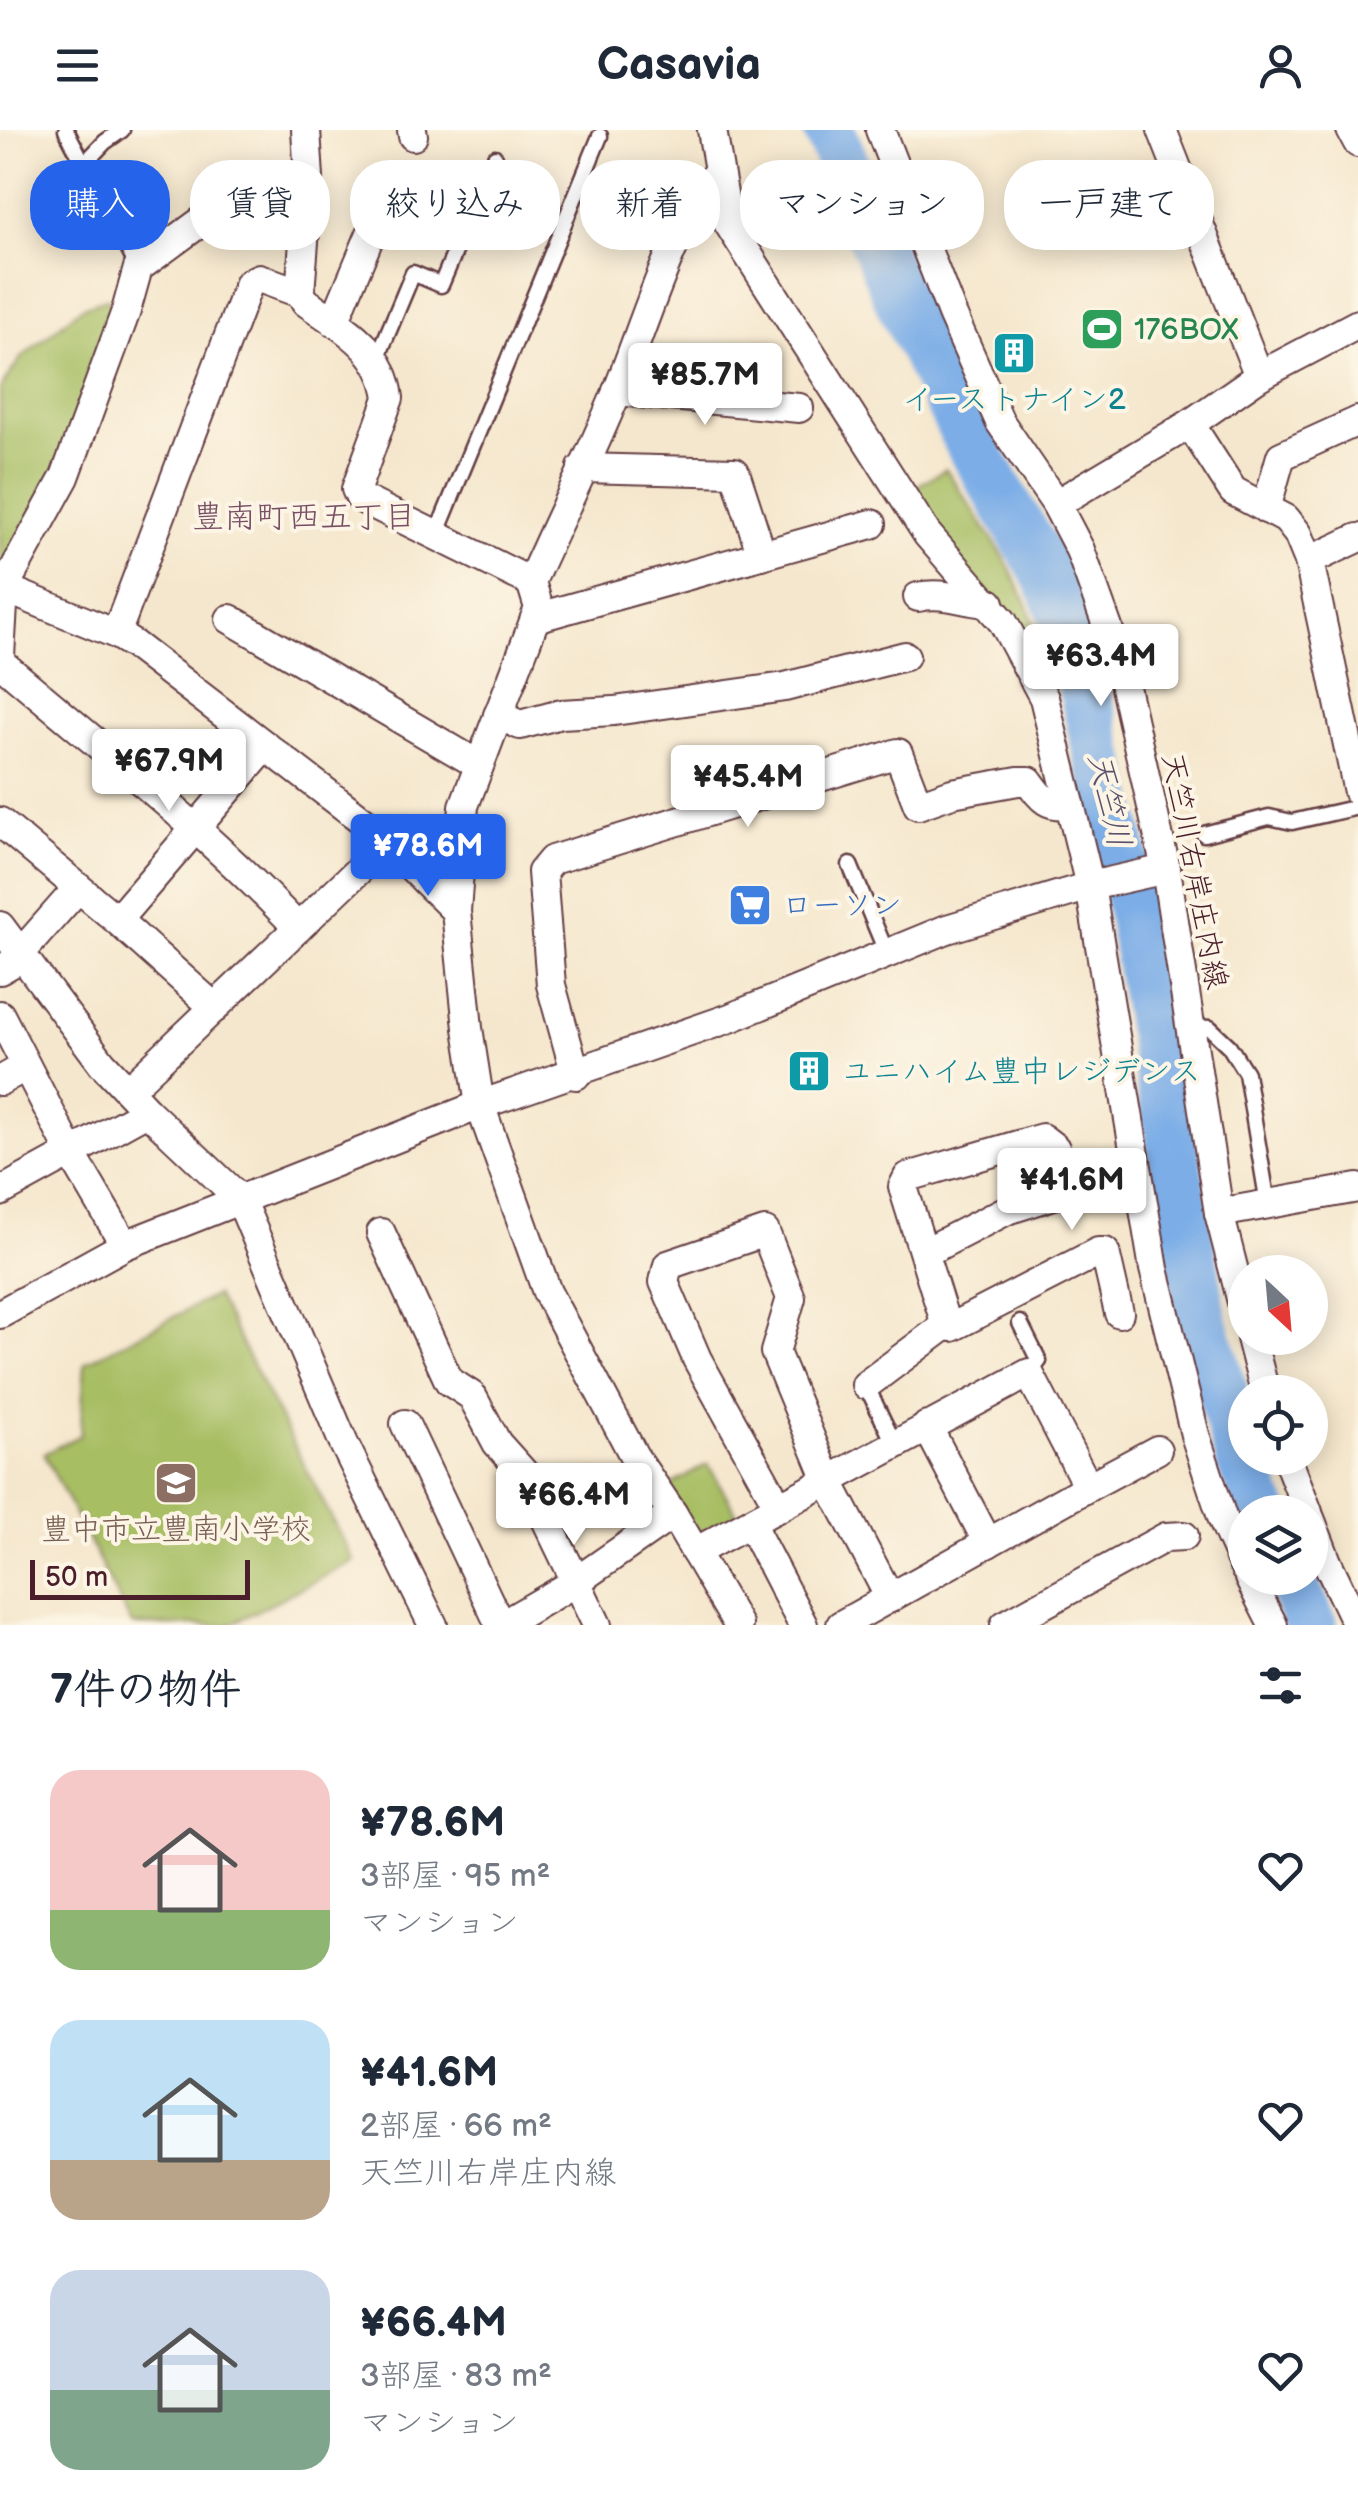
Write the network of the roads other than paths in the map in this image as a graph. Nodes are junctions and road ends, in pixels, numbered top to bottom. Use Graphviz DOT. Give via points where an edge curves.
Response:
graph roads {
  1 [pos="66,130"];
  2 [pos="122,130"];
  3 [pos="306,130"];
  4 [pos="712,130"];
  5 [pos="880,130"];
  6 [pos="1162,130"];
  7 [pos="1351,130"];
  8 [pos="600,136"];
  9 [pos="1358,143"];
  10 [pos="495,156"];
  11 [pos="82,160"];
  12 [pos="88,160"];
  13 [pos="308,160"];
  14 [pos="716,160"];
  15 [pos="720,182"];
  16 [pos="190,229"];
  17 [pos="129,250"];
  18 [pos="302,250"];
  19 [pos="364,250"];
  20 [pos="674,250"];
  21 [pos="138,268"];
  22 [pos="300,293"];
  23 [pos="334,322"];
  24 [pos="1358,324"];
  25 [pos="377,360"];
  26 [pos="1259,376"];
  27 [pos="617,391"];
  28 [pos="799,408"];
  29 [pos="1358,421"];
  30 [pos="1190,424"];
  31 [pos="582,468"];
  32 [pos="1056,504"];
  33 [pos="1266,509"];
  34 [pos="872,524"];
  35 [pos="436,535"];
  36 [pos="1358,538"];
  37 [pos="762,555"];
  38 [pos="1309,561"];
  39 [pos="531,582"];
  40 [pos="2,585"];
  41 [pos="918,597"];
  42 [pos="990,603"];
  43 [pos="230,618"];
  44 [pos="535,618"];
  45 [pos="116,634"];
  46 [pos="0,656"];
  47 [pos="905,656"];
  48 [pos="498,716"];
  49 [pos="266,746"];
  50 [pos="479,764"];
  51 [pos="1358,792"];
  52 [pos="1070,804"];
  53 [pos="1358,808"];
  54 [pos="0,822"];
  55 [pos="194,828"];
  56 [pos="1204,834"];
  57 [pos="387,843"];
  58 [pos="850,866"];
  59 [pos="1158,870"];
  60 [pos="1097,884"];
  61 [pos="78,888"];
  62 [pos="456,911"];
  63 [pos="118,920"];
  64 [pos="0,926"];
  65 [pos="298,928"];
  66 [pos="888,954"];
  67 [pos="11,961"];
  68 [pos="215,1008"];
  69 [pos="0,1015"];
  70 [pos="1190,1027"];
  71 [pos="26,1066"];
  72 [pos="576,1075"];
  73 [pos="0,1081"];
  74 [pos="137,1100"];
  75 [pos="480,1106"];
  76 [pos="71,1153"];
  77 [pos="1358,1188"];
  78 [pos="0,1192"];
  79 [pos="240,1199"];
  80 [pos="1268,1204"];
  81 [pos="1220,1213"];
  82 [pos="382,1233"];
  83 [pos="125,1245"];
  84 [pos="924,1253"];
  85 [pos="1230,1255"];
  86 [pos="1152,1257"];
  87 [pos="1109,1265"];
  88 [pos="1119,1313"];
  89 [pos="0,1314"];
  90 [pos="1020,1323"];
  91 [pos="946,1325"];
  92 [pos="1029,1372"];
  93 [pos="866,1385"];
  94 [pos="405,1424"];
  95 [pos="927,1426"];
  96 [pos="894,1443"];
  97 [pos="1156,1450"];
  98 [pos="827,1478"];
  99 [pos="1088,1487"];
  100 [pos="779,1507"];
  101 [pos="673,1514"];
  102 [pos="750,1523"];
  103 [pos="1228,1533"];
  104 [pos="1184,1536"];
  105 [pos="988,1543"];
  106 [pos="1328,1550"];
  107 [pos="696,1552"];
  108 [pos="574,1583"];
  109 [pos="1350,1591"];
  110 [pos="1258,1595"];
  111 [pos="890,1598"];
  112 [pos="433,1625"];
  113 [pos="501,1625"];
  114 [pos="597,1625"];
  115 [pos="738,1625"];
  116 [pos="802,1625"];
  117 [pos="841,1625"];
  118 [pos="1005,1625"];
  119 [pos="1273,1625"];
  120 [pos="1357,1625"];
  1 -- 11 [label="lane"];
  2 -- 12 [label="lane"];
  3 -- 13 [label="street"];
  4 -- 14 [label="street"];
  5 -- 32 [label="street, 天竺川右岸庄内線" via="1000,422"];
  6 -- 26 [label="street"];
  7 -- 9 [label="street"];
  8 -- 35 [label="lane"];
  10 -- 25 [label="lane" via="442,285 413,273"];
  15 -- 42 [label="street" via="728,223 928,534"];
  16 -- 21 [label="street"];
  17 -- 21 [label="lane"];
  18 -- 22 [label="street"];
  19 -- 23 [label="street"];
  20 -- 27 [label="street"];
  21 -- 40 [label="street" via="65,478"];
  22 -- 23 [label="street"];
  22 -- 45 [label="street" via="259,278 249,283"];
  23 -- 25 [label="street"];
  24 -- 26 [label="street"];
  25 -- 35 [label="street" via="388,398 356,489 360,498"];
  26 -- 30 [label="street"];
  27 -- 28 [label="street"];
  27 -- 31 [label="street"];
  29 -- 33 [label="street" via="1280,456"];
  30 -- 32 [label="street"];
  30 -- 33 [label="street" via="1233,491"];
  31 -- 37 [label="street" via="735,472"];
  31 -- 39 [label="street"];
  32 -- 59 [label="street, 天竺川右岸庄内線" via="1118,656"];
  33 -- 38 [label="street" via="1286,519"];
  34 -- 37 [label="street"];
  35 -- 39 [label="street"];
  36 -- 38 [label="street"];
  37 -- 44 [label="street"];
  38 -- 51 [label="street"];
  39 -- 44 [label="street" via="539,608"];
  40 -- 45 [label="street"];
  40 -- 46 [label="street"];
  41 -- 42 [label="street" via="939,592"];
  42 -- 52 [label="street" via="1044,698"];
  43 -- 50 [label="street"];
  44 -- 48 [label="street"];
  45 -- 49 [label="street"];
  46 -- 55 [label="street"];
  47 -- 48 [label="street" via="873,678 785,688 750,706 616,725 561,714 520,724"];
  48 -- 50 [label="street"];
  49 -- 55 [label="street"];
  49 -- 57 [label="street"];
  50 -- 62 [label="street" via="464,806"];
  52 -- 60 [label="street"];
  52 -- 72 [label="street" via="1053,806 1029,781 1018,781 918,804 898,753 552,860 542,872 551,985"];
  53 -- 56 [label="lane" via="1292,822 1268,817"];
  54 -- 61 [label="street"];
  55 -- 63 [label="street"];
  55 -- 65 [label="street"];
  57 -- 62 [label="street"];
  57 -- 65 [label="street"];
  58 -- 66 [label="lane"];
  59 -- 60 [label="street"];
  59 -- 70 [label="street, 天竺川右岸庄内線"];
  60 -- 66 [label="street"];
  60 -- 86 [label="street"];
  61 -- 63 [label="street"];
  61 -- 67 [label="street"];
  62 -- 75 [label="street"];
  63 -- 68 [label="street"];
  64 -- 67 [label="street"];
  65 -- 68 [label="street"];
  66 -- 72 [label="street"];
  67 -- 74 [label="street"];
  68 -- 74 [label="street"];
  69 -- 71 [label="street"];
  70 -- 80 [label="lane" via="1210,1028 1246,1073"];
  70 -- 81 [label="street, 天竺川右岸庄内線"];
  71 -- 73 [label="street"];
  71 -- 76 [label="street"];
  72 -- 75 [label="street"];
  74 -- 76 [label="street"];
  74 -- 79 [label="street"];
  75 -- 79 [label="street"];
  75 -- 101 [label="street" via="547,1292 634,1456"];
  76 -- 78 [label="street"];
  76 -- 83 [label="street"];
  77 -- 80 [label="street"];
  79 -- 83 [label="street"];
  79 -- 112 [label="street" via="344,1444"];
  80 -- 81 [label="street"];
  81 -- 85 [label="street, 天竺川右岸庄内線"];
  82 -- 108 [label="street" via="449,1381 472,1396 523,1472"];
  83 -- 89 [label="street"];
  84 -- 84 [label="street" via="904,1187 908,1177 1042,1138 1055,1148 1065,1182 1057,1194 1007,1210"];
  84 -- 91 [label="street"];
  86 -- 87 [label="street"];
  86 -- 103 [label="street" via="1196,1436"];
  87 -- 88 [label="street"];
  87 -- 91 [label="street" via="1098,1252"];
  90 -- 92 [label="lane" via="1039,1361"];
  91 -- 93 [label="street"];
  92 -- 95 [label="street"];
  92 -- 99 [label="street"];
  93 -- 96 [label="lane"];
  94 -- 113 [label="street"];
  95 -- 96 [label="street"];
  95 -- 105 [label="street"];
  96 -- 98 [label="street"];
  97 -- 99 [label="street"];
  98 -- 100 [label="street"];
  98 -- 100 [label="street" via="775,1352 791,1298 765,1232 668,1265 664,1282 697,1359"];
  98 -- 111 [label="street"];
  99 -- 105 [label="street"];
  100 -- 102 [label="street"];
  101 -- 107 [label="street"];
  101 -- 108 [label="street"];
  102 -- 107 [label="street"];
  102 -- 116 [label="street"];
  104 -- 118 [label="street" via="1166,1537"];
  105 -- 111 [label="street"];
  106 -- 109 [label="street"];
  107 -- 115 [label="street"];
  108 -- 113 [label="street"];
  108 -- 114 [label="street"];
  109 -- 120 [label="street"];
  110 -- 119 [label="street"];
  111 -- 117 [label="street"];
}
